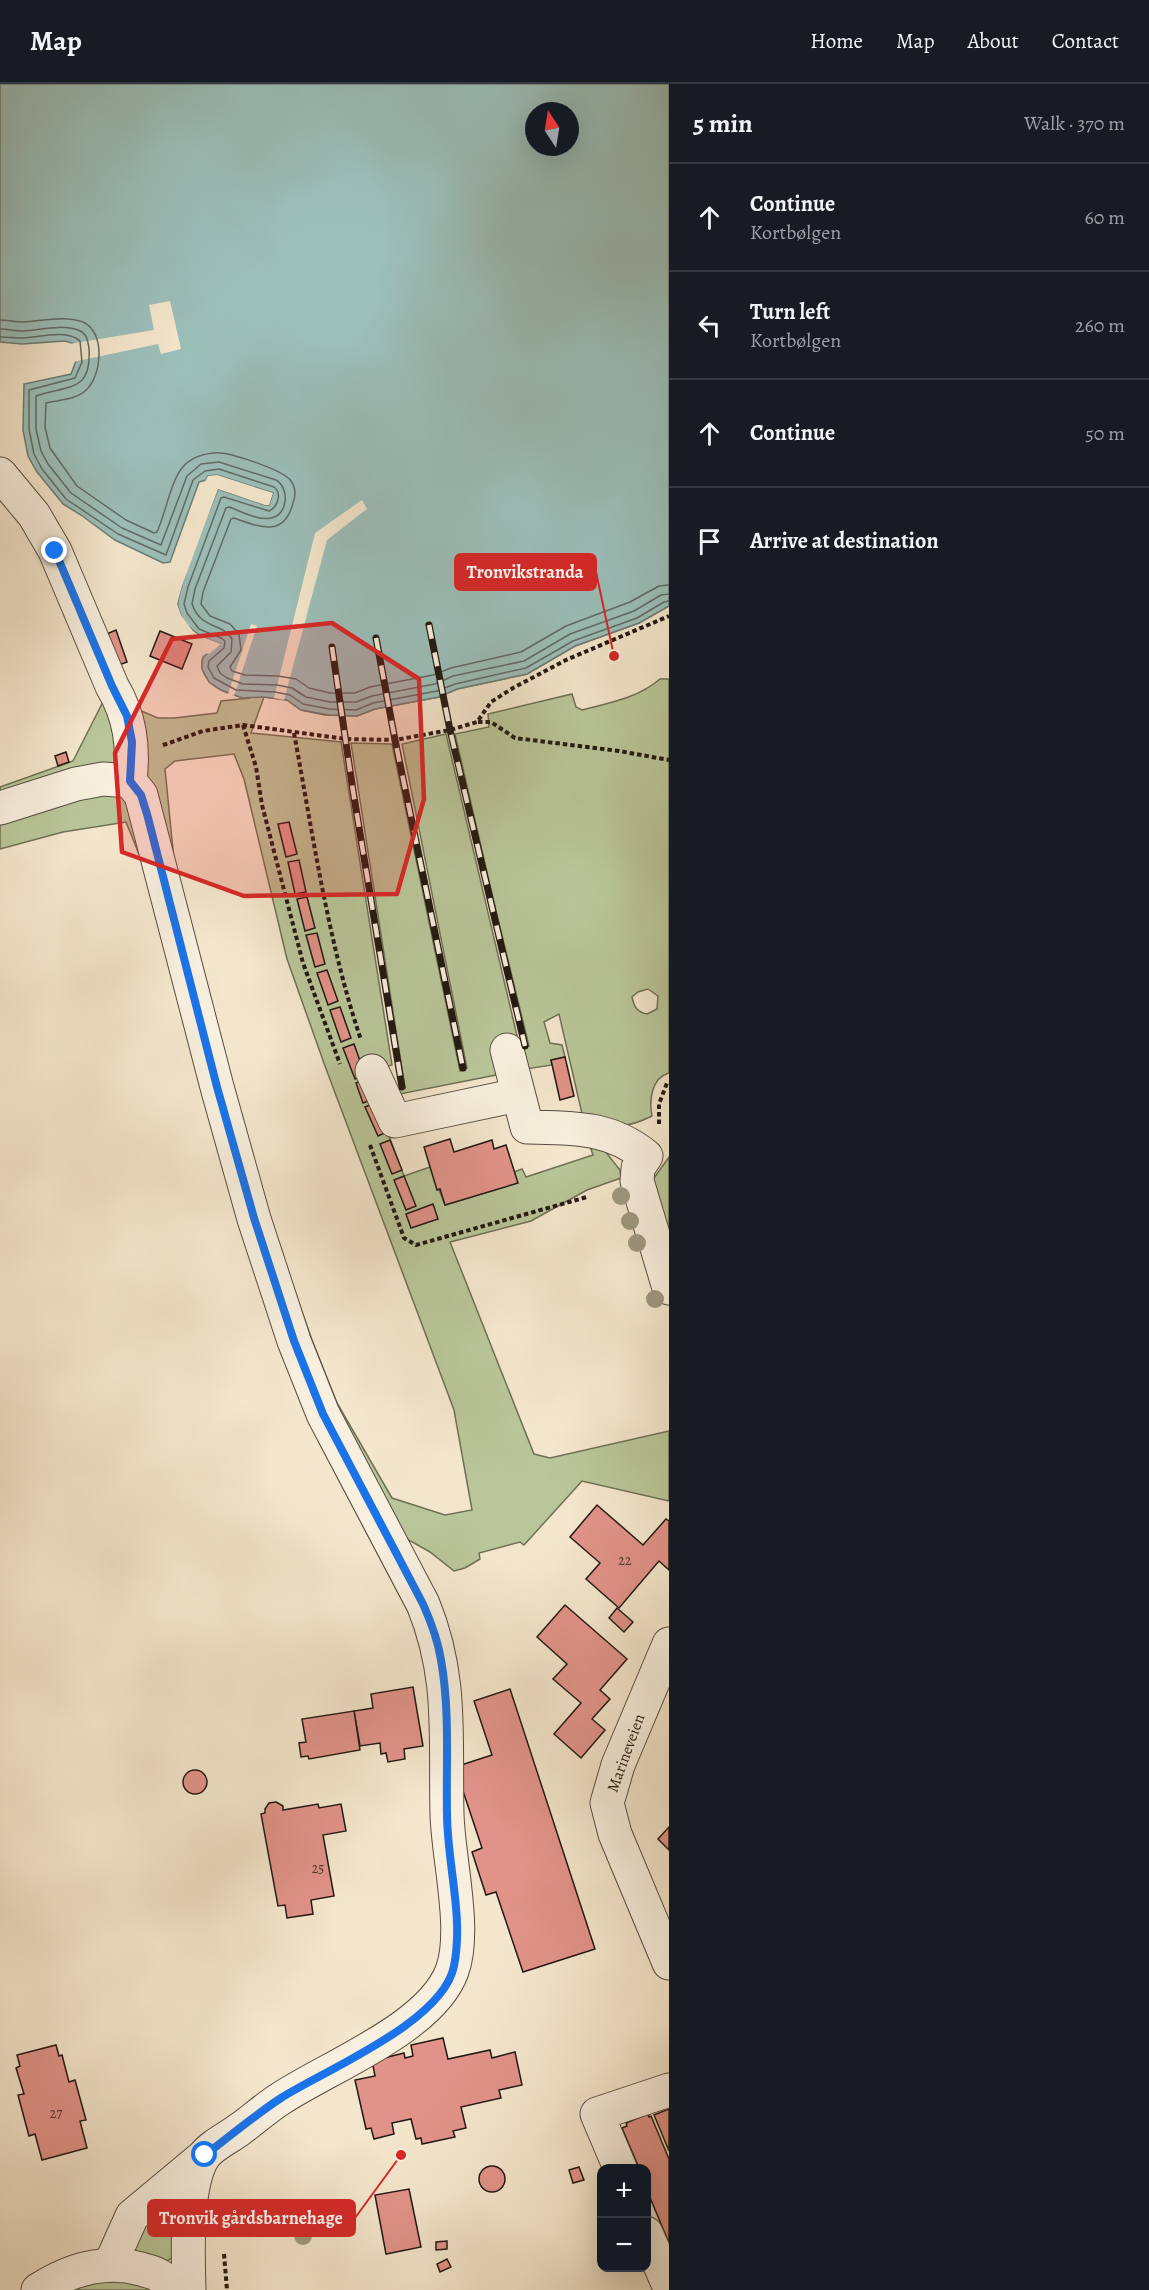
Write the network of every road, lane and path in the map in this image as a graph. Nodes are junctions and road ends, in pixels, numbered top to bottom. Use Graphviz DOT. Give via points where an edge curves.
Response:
graph roads {
  1 [pos="0,474"];
  2 [pos="669,616"];
  3 [pos="477,722"];
  4 [pos="294,733"];
  5 [pos="669,760"];
  6 [pos="130,781"];
  7 [pos="0,808"];
  8 [pos="507,1050"];
  9 [pos="372,1071"];
  10 [pos="668,1082"];
  11 [pos="518,1095"];
  12 [pos="660,1132"];
  13 [pos="662,1265"];
  14 [pos="669,1644"];
  15 [pos="669,1963"];
  16 [pos="669,2090"];
  17 [pos="205,2155"];
  18 [pos="618,2164"];
  19 [pos="651,2245"];
  20 [pos="224,2254"];
  21 [pos="110,2265"];
  22 [pos="669,2286"];
  23 [pos="38,2290"];
  24 [pos="176,2290"];
  25 [pos="189,2290"];
  26 [pos="227,2290"];
  1 -- 6 [label="street" via="45,531 127,716 132,742"];
  2 -- 3 [label="path" via="566,660 513,688 491,702"];
  3 -- 4 [label="path" via="395,740"];
  3 -- 5 [label="path" via="491,722 515,738"];
  4 -- 6 [label="path" via="243,725 178,738 145,753"];
  4 -- 9 [label="path" via="348,1001"];
  6 -- 7 [label="street" via="102,779 76,784"];
  6 -- 17 [label="street" via="141,795 147,814 223,1109 294,1341 323,1414 423,1604 441,1659 446,1694 447,1817 458,1936 447,1984 428,2009 404,2027 280,2098"];
  8 -- 11 [label="street"];
  9 -- 11 [label="street" via="395,1121"];
  10 -- 12 [label="path" via="659,1104"];
  11 -- 13 [label="street" via="526,1127 585,1129 629,1143 646,1156 630,1183"];
  14 -- 15 [label="street, Marineveien" via="618,1765 607,1803 615,1834"];
  16 -- 18 [label="street" via="597,2114"];
  17 -- 21 [label="street" via="132,2216"];
  17 -- 25 [label="street" via="192,2190"];
  19 -- 22 [label="street"];
  20 -- 26 [label="path"];
  21 -- 23 [label="street" via="82,2269"];
  21 -- 24 [label="street" via="158,2274"];
}
